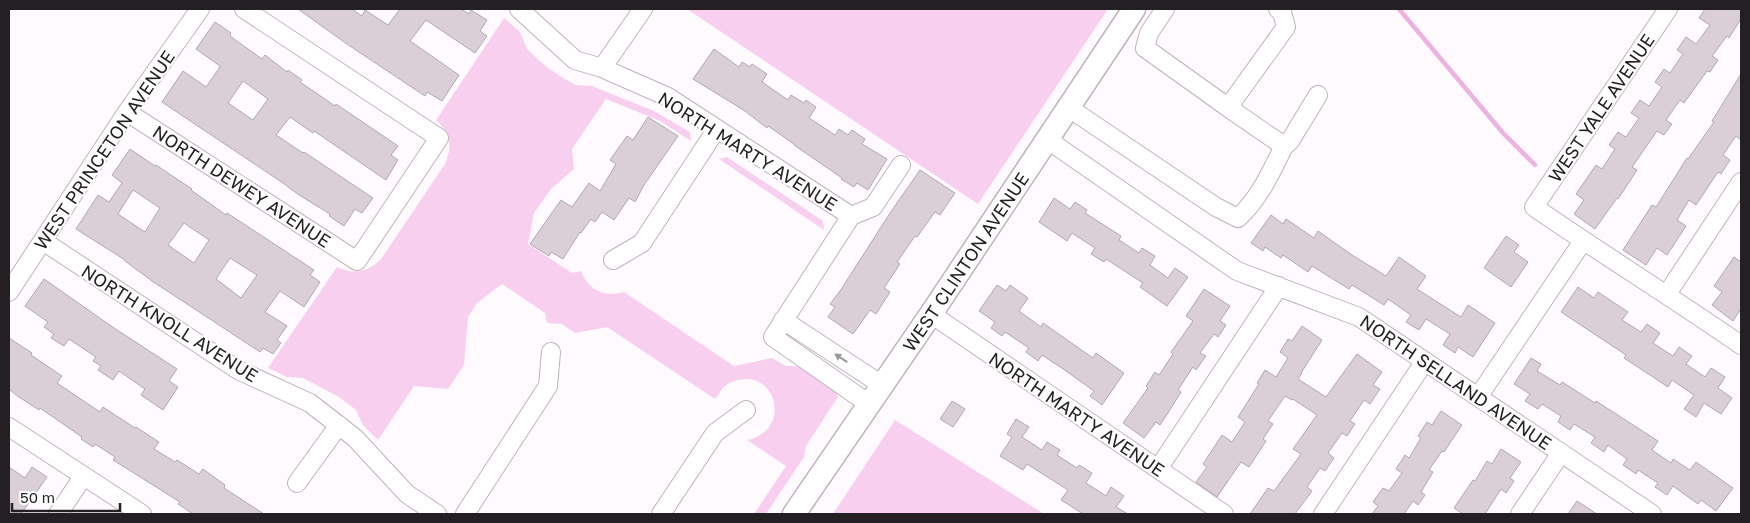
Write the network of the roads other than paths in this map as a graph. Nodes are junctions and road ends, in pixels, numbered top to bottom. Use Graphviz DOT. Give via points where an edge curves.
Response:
graph roads {
  1 [pos="200,9"];
  2 [pos="244,9"];
  3 [pos="519,9"];
  4 [pos="642,9"];
  5 [pos="1134,9"];
  6 [pos="1165,9"];
  7 [pos="1278,9"];
  8 [pos="1668,9"];
  9 [pos="602,68"];
  10 [pos="1318,95"];
  11 [pos="1069,108"];
  12 [pos="1233,111"];
  13 [pos="127,112"];
  14 [pos="716,130"];
  15 [pos="1048,140"];
  16 [pos="1284,146"];
  17 [pos="901,165"];
  18 [pos="1741,182"];
  19 [pos="851,216"];
  20 [pos="43,241"];
  21 [pos="1583,241"];
  22 [pos="613,260"];
  23 [pos="1279,286"];
  24 [pos="9,292"];
  25 [pos="1667,294"];
  26 [pos="931,314"];
  27 [pos="783,320"];
  28 [pos="1741,345"];
  29 [pos="551,352"];
  30 [pos="1425,361"];
  31 [pos="882,385"];
  32 [pos="1478,397"];
  33 [pos="869,404"];
  34 [pos="746,410"];
  35 [pos="338,425"];
  36 [pos="9,427"];
  37 [pos="1561,453"];
  38 [pos="1158,469"];
  39 [pos="83,477"];
  40 [pos="297,483"];
  41 [pos="58,514"];
  42 [pos="142,514"];
  43 [pos="437,514"];
  44 [pos="465,514"];
  45 [pos="661,514"];
  46 [pos="794,514"];
  47 [pos="1224,514"];
  48 [pos="1323,514"];
  49 [pos="1520,514"];
  50 [pos="1652,514"];
  1 -- 13 [label="street, WEST PRINCETON AVENUE"];
  2 -- 13 [label="street, NORTH DEWEY AVENUE" via="439,138 357,260"];
  3 -- 9 [label="street, NORTH MARTY AVENUE" via="575,60"];
  4 -- 9 [label="street"];
  5 -- 11 [label="main road, WEST CLINTON AVENUE"];
  6 -- 12 [label="street" via="1149,32 1145,48"];
  7 -- 12 [label="street" via="1286,27 1232,102"];
  8 -- 21 [label="street, WEST YALE AVENUE" via="1534,207"];
  9 -- 14 [label="street, NORTH MARTY AVENUE" via="668,97"];
  10 -- 16 [label="street"];
  11 -- 15 [label="main road, WEST CLINTON AVENUE"];
  11 -- 16 [label="street" via="1216,207 1238,218 1251,206 1268,180"];
  12 -- 16 [label="street"];
  13 -- 20 [label="street, WEST PRINCETON AVENUE"];
  14 -- 19 [label="street, NORTH MARTY AVENUE"];
  14 -- 22 [label="street" via="642,243"];
  15 -- 23 [label="street, NORTH SELLAND AVENUE" via="1237,271"];
  15 -- 26 [label="main road, WEST CLINTON AVENUE"];
  17 -- 19 [label="street" via="873,207"];
  18 -- 25 [label="street"];
  19 -- 27 [label="street"];
  20 -- 24 [label="street, WEST PRINCETON AVENUE"];
  20 -- 35 [label="street, NORTH KNOLL AVENUE" via="238,370 310,403"];
  21 -- 25 [label="street"];
  21 -- 32 [label="street"];
  23 -- 30 [label="street, NORTH SELLAND AVENUE" via="1360,317"];
  23 -- 38 [label="street"];
  25 -- 28 [label="street"];
  26 -- 31 [label="main road, WEST CLINTON AVENUE"];
  26 -- 38 [label="street, NORTH MARTY AVENUE"];
  31 -- 27 [label="street, one-way"];
  27 -- 33 [label="street" via="773,337"];
  29 -- 44 [label="street" via="548,386"];
  30 -- 32 [label="street, NORTH SELLAND AVENUE"];
  30 -- 48 [label="street"];
  31 -- 33 [label="main road, WEST CLINTON AVENUE"];
  32 -- 37 [label="street, NORTH SELLAND AVENUE"];
  33 -- 46 [label="main road, WEST CLINTON AVENUE"];
  34 -- 45 [label="street" via="715,433"];
  35 -- 40 [label="street"];
  35 -- 43 [label="street, NORTH KNOLL AVENUE" via="355,438 408,494"];
  36 -- 39 [label="street"];
  37 -- 49 [label="street"];
  37 -- 50 [label="street, NORTH SELLAND AVENUE"];
  38 -- 47 [label="street, NORTH MARTY AVENUE"];
  39 -- 41 [label="street"];
  39 -- 42 [label="street"];
}
